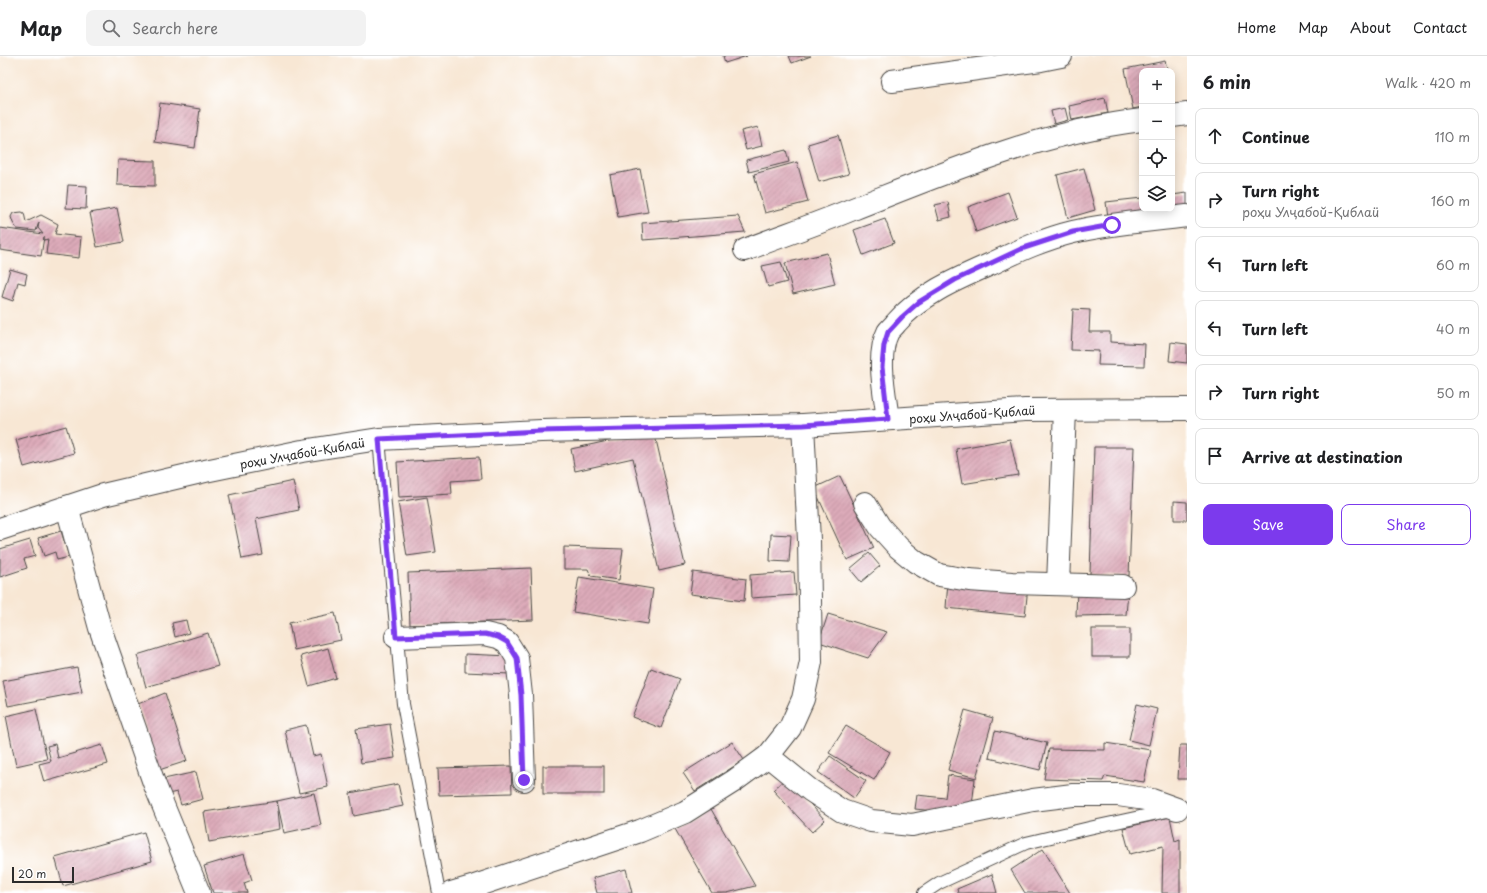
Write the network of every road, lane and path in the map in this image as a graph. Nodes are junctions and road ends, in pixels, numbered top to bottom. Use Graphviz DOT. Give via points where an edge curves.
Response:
graph roads {
  1 [pos="1061,56"];
  2 [pos="892,81"];
  3 [pos="1187,114"];
  4 [pos="1175,116"];
  5 [pos="1139,120"];
  6 [pos="1187,216"];
  7 [pos="745,250"];
  8 [pos="1187,409"];
  9 [pos="1065,410"];
  10 [pos="888,419"];
  11 [pos="803,425"];
  12 [pos="379,439"];
  13 [pos="865,503"];
  14 [pos="67,508"];
  15 [pos="0,529"];
  16 [pos="1058,584"];
  17 [pos="1123,586"];
  18 [pos="396,637"];
  19 [pos="768,756"];
  20 [pos="524,780"];
  21 [pos="1182,809"];
  22 [pos="199,893"];
  23 [pos="439,893"];
  24 [pos="451,893"];
  25 [pos="924,893"];
  1 -- 2 [label="street"];
  3 -- 4 [label="street"];
  5 -- 7 [label="street" via="1053,137 983,158"];
  6 -- 10 [label="street" via="1112,225 1073,232 1039,242 955,280 919,302 888,332 884,345 882,367"];
  8 -- 9 [label="street, роҳи Улҷабой-Қиблаӣ"];
  9 -- 10 [label="street, роҳи Улҷабой-Қиблаӣ" via="1025,410"];
  9 -- 16 [label="street"];
  10 -- 11 [label="street, роҳи Улҷабой-Қиблаӣ"];
  11 -- 12 [label="street, роҳи Улҷабой-Қиблаӣ" via="541,431"];
  11 -- 19 [label="street" via="809,540 811,662 804,699 790,728"];
  12 -- 14 [label="street, роҳи Улҷабой-Қиблаӣ" via="302,451 205,471 104,495"];
  12 -- 18 [label="lane"];
  13 -- 16 [label="street" via="880,527 899,548 916,562 939,575 969,580"];
  14 -- 15 [label="street, роҳи Улҷабой-Қиблаӣ"];
  14 -- 22 [label="street" via="100,628 154,783"];
  16 -- 17 [label="street"];
  18 -- 20 [label="street" via="485,634 507,642 517,658 519,672"];
  18 -- 23 [label="lane" via="403,704"];
  19 -- 21 [label="street" via="810,790 842,811 870,821 912,826 1073,794 1118,795 1152,800"];
  19 -- 24 [label="street" via="685,812 640,831"];
  21 -- 25 [label="lane" via="1026,843 939,883"];
}
